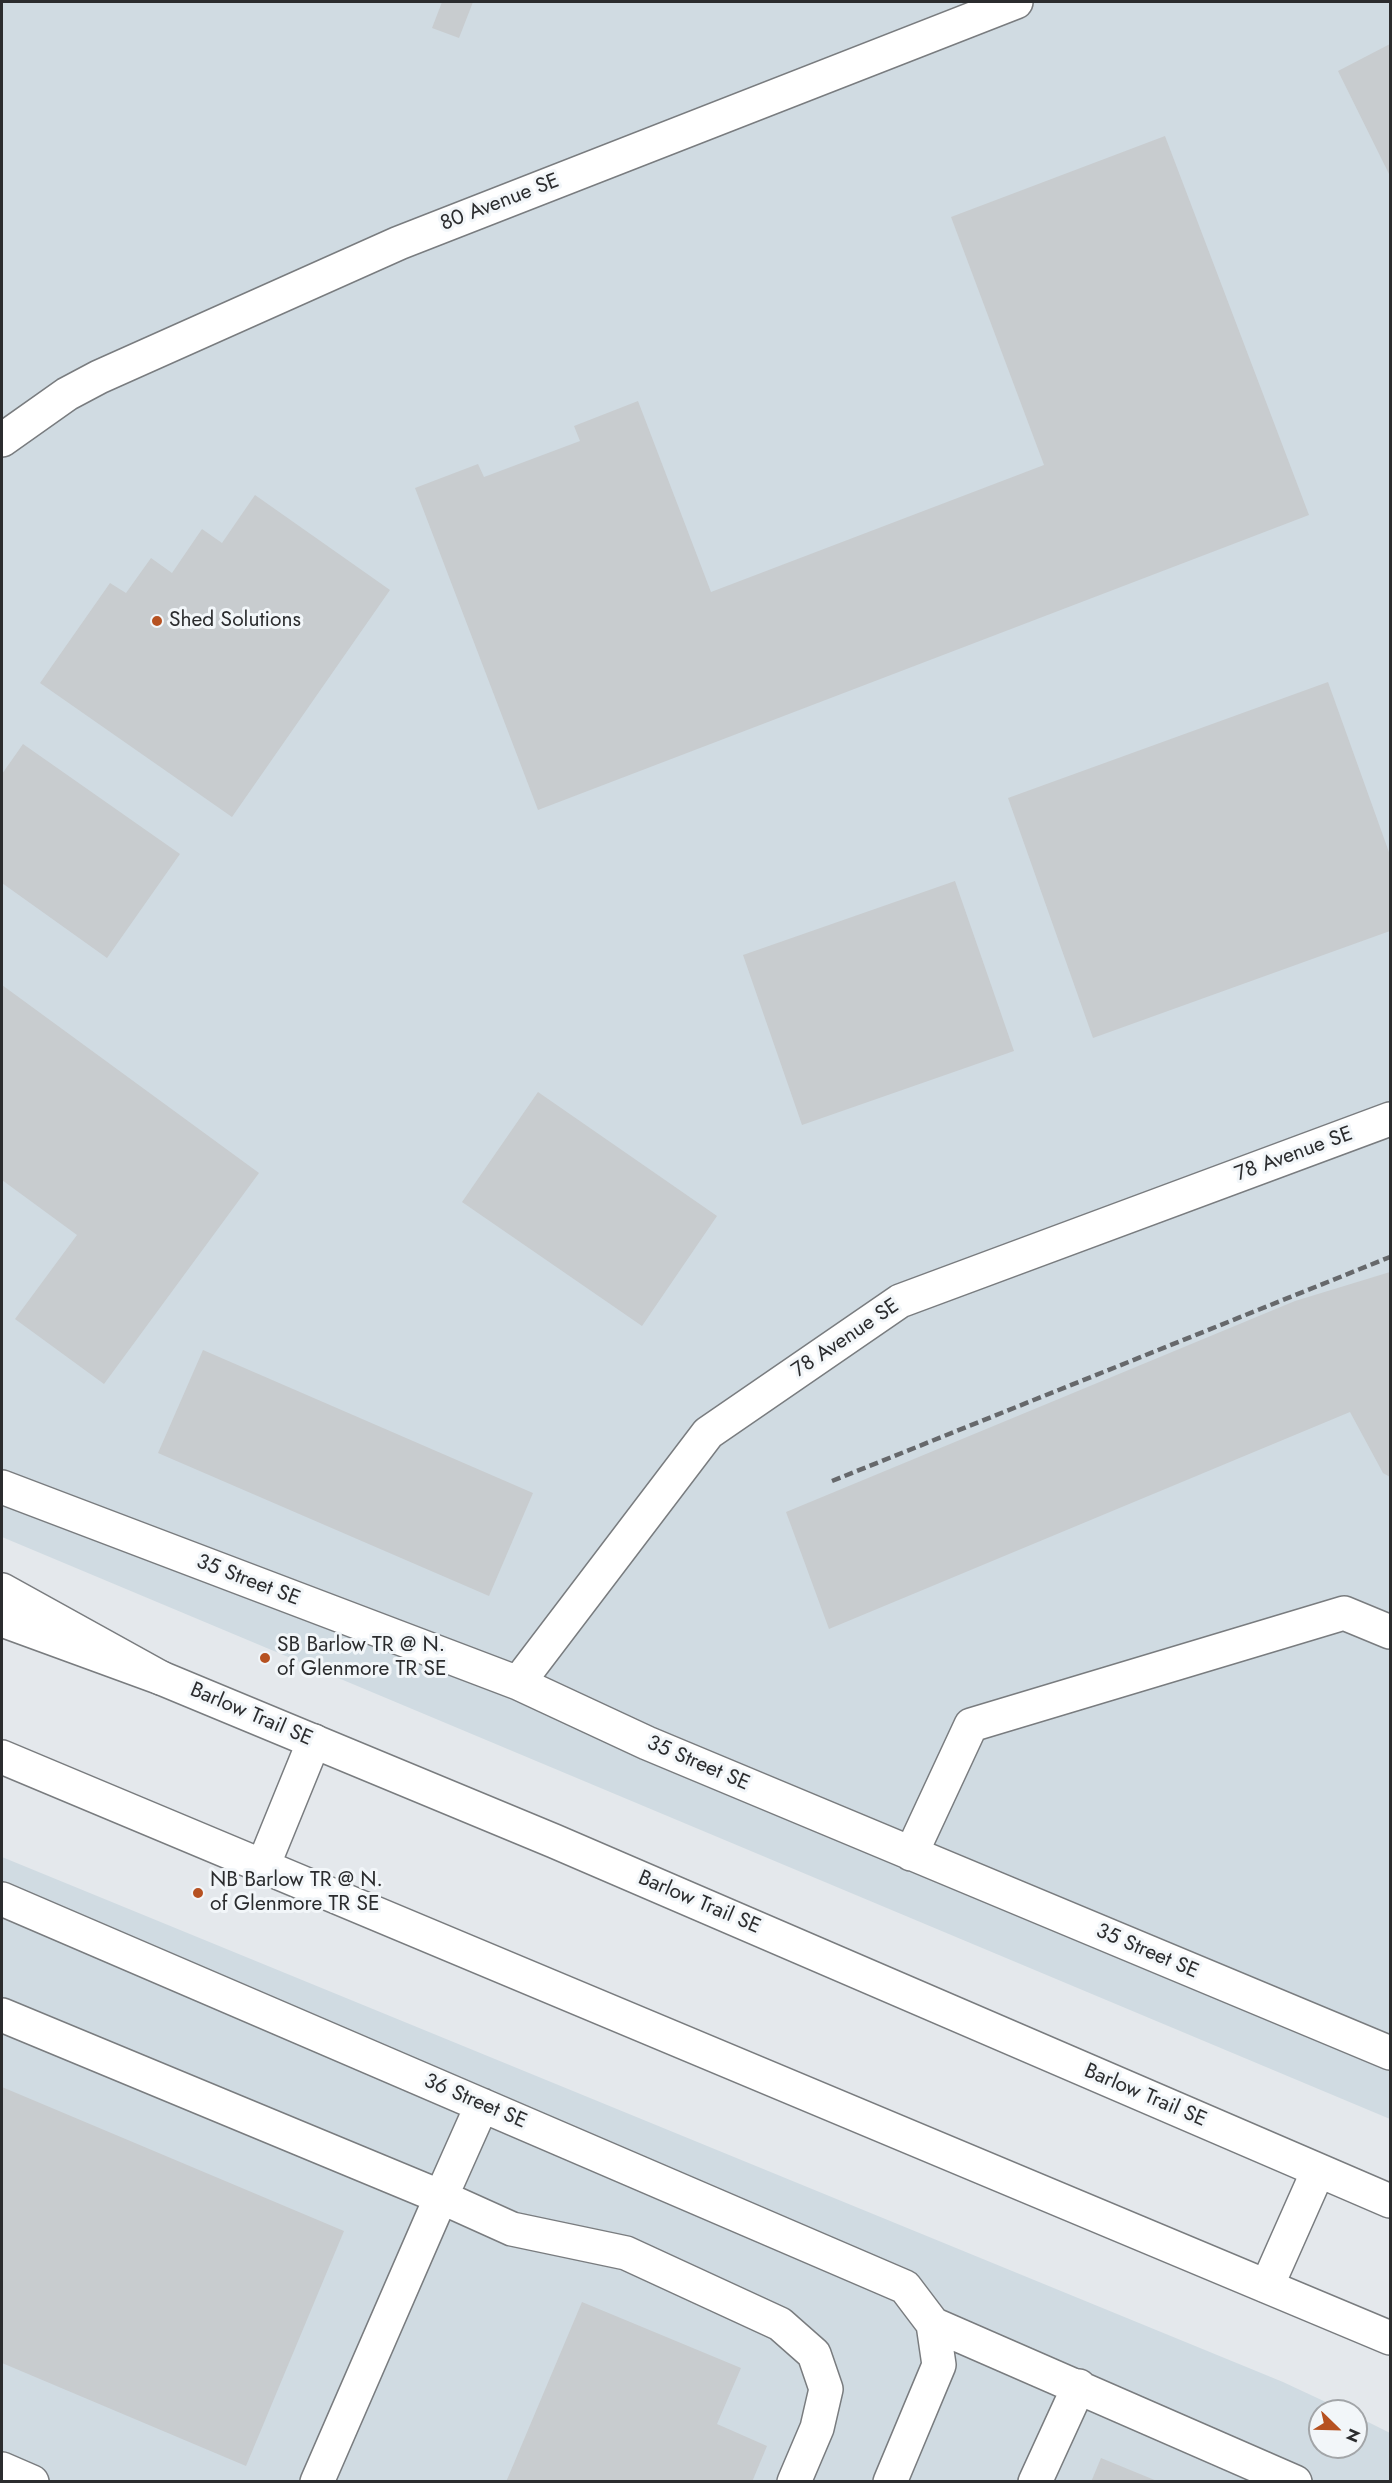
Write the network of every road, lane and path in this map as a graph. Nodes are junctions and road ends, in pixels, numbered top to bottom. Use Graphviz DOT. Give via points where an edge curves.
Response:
graph roads {
  1 [pos="1016,2"];
  2 [pos="2,440"];
  3 [pos="1390,1119"];
  4 [pos="2,1487"];
  5 [pos="2,1590"];
  6 [pos="2,1620"];
  7 [pos="1390,1632"];
  8 [pos="161,1678"];
  9 [pos="518,1683"];
  10 [pos="314,1741"];
  11 [pos="2,1757"];
  12 [pos="912,1854"];
  13 [pos="263,1866"];
  14 [pos="2,1899"];
  15 [pos="2,2015"];
  16 [pos="1390,2054"];
  17 [pos="482,2105"];
  18 [pos="1318,2171"];
  19 [pos="441,2197"];
  20 [pos="1390,2201"];
  21 [pos="1267,2286"];
  22 [pos="933,2324"];
  23 [pos="1390,2338"];
  24 [pos="1079,2386"];
  25 [pos="2,2469"];
  26 [pos="32,2481"];
  27 [pos="316,2481"];
  28 [pos="794,2481"];
  29 [pos="890,2481"];
  30 [pos="1035,2481"];
  31 [pos="1295,2481"];
  1 -- 2 [label="main road, 80 Avenue SE" via="399,243 99,377 67,394"];
  3 -- 9 [label="main road, 78 Avenue SE" via="900,1301 708,1433"];
  4 -- 9 [label="main road, 35 Street SE"];
  5 -- 8 [label="main road"];
  6 -- 8 [label="main road, Barlow Trail SE"];
  7 -- 12 [label="main road" via="1344,1613 971,1725"];
  8 -- 10 [label="main road, Barlow Trail SE"];
  9 -- 12 [label="main road, 35 Street SE" via="647,1743"];
  10 -- 13 [label="main road"];
  10 -- 18 [label="main road, Barlow Trail SE"];
  11 -- 13 [label="main road"];
  12 -- 16 [label="main road, 35 Street SE"];
  13 -- 21 [label="main road"];
  14 -- 17 [label="main road, 36 Street SE"];
  15 -- 19 [label="main road"];
  17 -- 19 [label="main road"];
  17 -- 22 [label="main road, 36 Street SE" via="905,2287"];
  18 -- 20 [label="main road, Barlow Trail SE"];
  18 -- 21 [label="main road"];
  19 -- 27 [label="main road"];
  19 -- 28 [label="main road" via="512,2229 626,2253 780,2324 814,2354 826,2389 817,2428"];
  21 -- 23 [label="main road"];
  22 -- 24 [label="main road"];
  22 -- 29 [label="main road" via="939,2365"];
  24 -- 30 [label="main road"];
  24 -- 31 [label="main road"];
  25 -- 26 [label="main road"];
}
